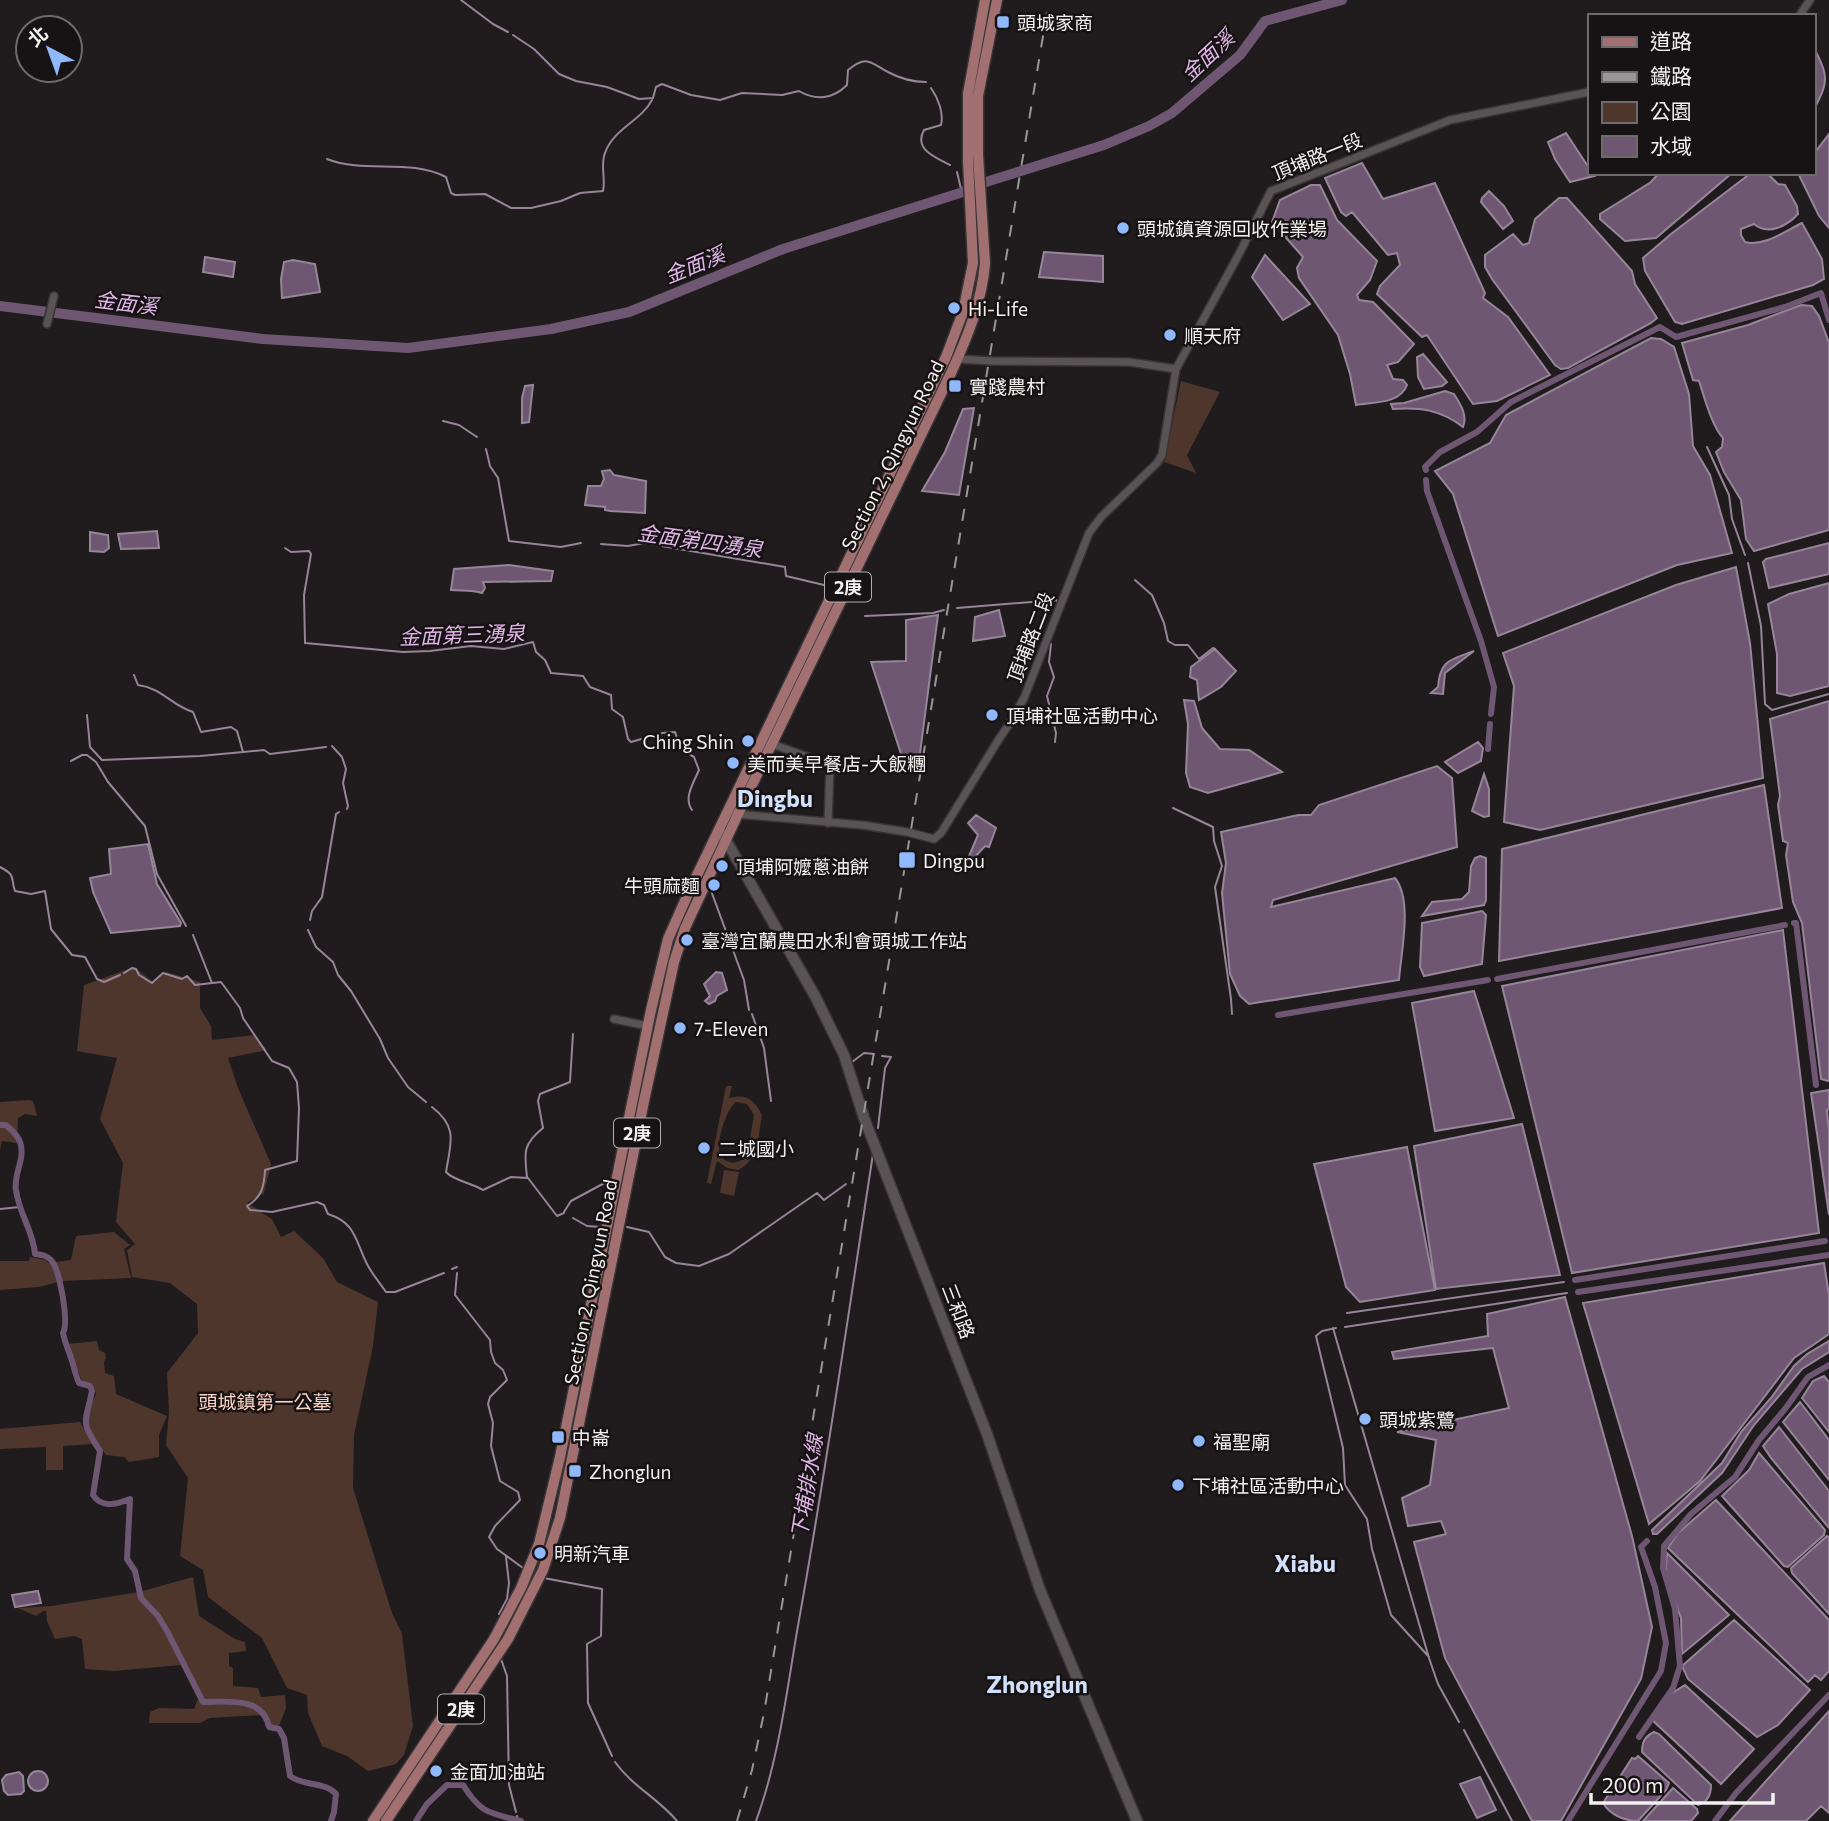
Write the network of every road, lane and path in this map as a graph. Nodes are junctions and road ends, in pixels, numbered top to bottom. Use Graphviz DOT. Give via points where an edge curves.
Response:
graph roads {
  1 [pos="985,0"];
  2 [pos="997,0"];
  3 [pos="1588,92"];
  4 [pos="976,203"];
  5 [pos="54,296"];
  6 [pos="47,324"];
  7 [pos="952,358"];
  8 [pos="1176,369"];
  9 [pos="772,744"];
  10 [pos="725,814"];
  11 [pos="738,814"];
  12 [pos="828,823"];
  13 [pos="719,827"];
  14 [pos="726,841"];
  15 [pos="614,1019"];
  16 [pos="648,1026"];
  17 [pos="642,1101"];
  18 [pos="373,1821"];
  19 [pos="386,1821"];
  20 [pos="1137,1821"];
  1 -- 4 [label="main road, 2庚" via="968,94 969,168"];
  2 -- 4 [label="main road, 2庚" via="978,96"];
  3 -- 8 [label="street, 頂埔路一段" via="1456,118 1271,191"];
  4 -- 7 [label="main road, Section 2, Qingyun Road / 2庚" via="971,283"];
  5 -- 6 [label="street"];
  7 -- 8 [label="street" via="1129,362"];
  7 -- 9 [label="main road, Section 2, Qingyun Road / 2庚"];
  7 -- 10 [label="main road, Section 2, Qingyun Road / 2庚"];
  8 -- 12 [label="street, 頂埔路二段" via="1162,455 1089,533 1024,698 941,833 934,839"];
  9 -- 11 [label="main road, Section 2, Qingyun Road / 2庚"];
  9 -- 12 [label="street" via="830,765"];
  10 -- 11 [label="street, 頂埔路二段"];
  10 -- 13 [label="main road, Section 2, Qingyun Road / 2庚"];
  11 -- 12 [label="street, 頂埔路二段"];
  11 -- 14 [label="main road, Section 2, Qingyun Road / 2庚"];
  13 -- 14 [label="main road, 三和路"];
  13 -- 16 [label="main road, Section 2, Qingyun Road / 2庚" via="668,939"];
  14 -- 17 [label="main road, Section 2, Qingyun Road / 2庚" via="674,962"];
  14 -- 20 [label="main road, 三和路" via="844,1055 864,1118 1004,1479 1040,1590"];
  15 -- 16 [label="street"];
  16 -- 17 [label="main road, Section 2, Qingyun Road / 2庚"];
  17 -- 18 [label="main road, Section 2, Qingyun Road / 2庚" via="552,1495 531,1565 494,1639"];
  17 -- 19 [label="main road, Section 2, Qingyun Road / 2庚" via="560,1518 543,1570 505,1644"];
}
